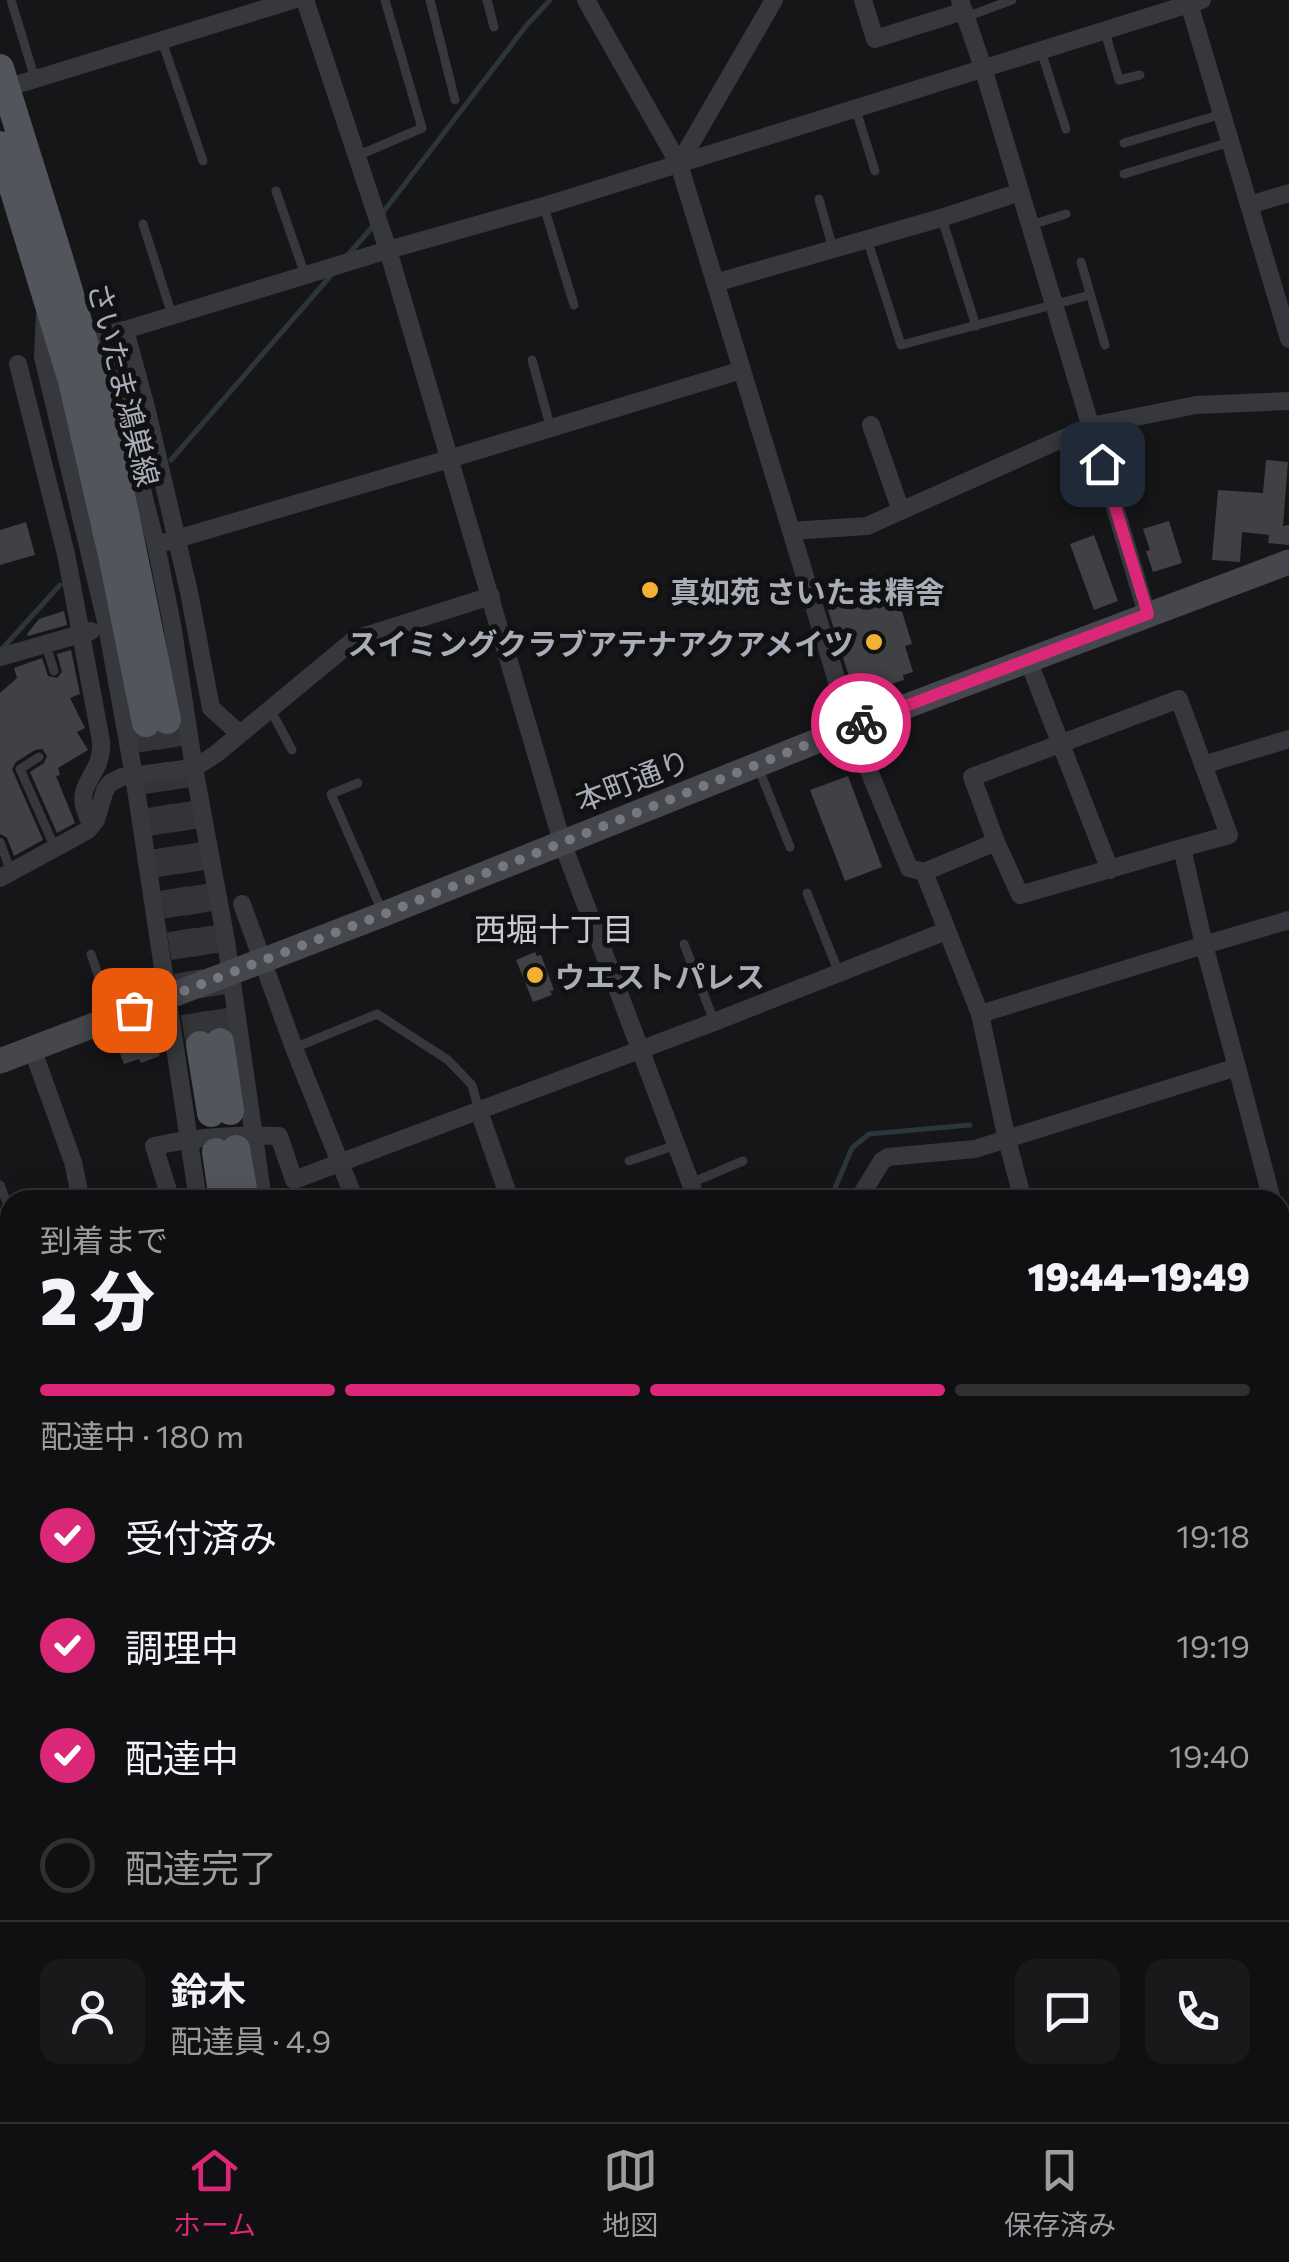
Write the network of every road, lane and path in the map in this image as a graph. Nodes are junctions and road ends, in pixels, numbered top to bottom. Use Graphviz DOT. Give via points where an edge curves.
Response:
graph roads {
  1 [pos="11,0"];
  2 [pos="293,0"];
  3 [pos="305,0"];
  4 [pos="385,0"];
  5 [pos="430,0"];
  6 [pos="487,0"];
  7 [pos="586,0"];
  8 [pos="774,0"];
  9 [pos="863,0"];
  10 [pos="1012,0"];
  11 [pos="1193,1"];
  12 [pos="963,9"];
  13 [pos="494,27"];
  14 [pos="1105,30"];
  15 [pos="162,40"];
  16 [pos="1041,50"];
  17 [pos="983,68"];
  18 [pos="1140,75"];
  19 [pos="3,78"];
  20 [pos="36,79"];
  21 [pos="455,100"];
  22 [pos="856,110"];
  23 [pos="1222,114"];
  24 [pos="1066,128"];
  25 [pos="1230,142"];
  26 [pos="1124,143"];
  27 [pos="0,146"];
  28 [pos="357,156"];
  29 [pos="203,162"];
  30 [pos="678,164"];
  31 [pos="875,170"];
  32 [pos="1124,174"];
  33 [pos="276,191"];
  34 [pos="1020,192"];
  35 [pos="1289,193"];
  36 [pos="819,199"];
  37 [pos="1249,204"];
  38 [pos="544,206"];
  39 [pos="1066,214"];
  40 [pos="942,218"];
  41 [pos="143,224"];
  42 [pos="1030,225"];
  43 [pos="867,239"];
  44 [pos="833,249"];
  45 [pos="388,250"];
  46 [pos="1080,262"];
  47 [pos="305,275"];
  48 [pos="715,283"];
  49 [pos="58,292"];
  50 [pos="1090,295"];
  51 [pos="574,304"];
  52 [pos="1054,305"];
  53 [pos="172,315"];
  54 [pos="976,326"];
  55 [pos="125,330"];
  56 [pos="96,337"];
  57 [pos="1289,339"];
  58 [pos="1104,345"];
  59 [pos="43,357"];
  60 [pos="532,360"];
  61 [pos="9,367"];
  62 [pos="742,370"];
  63 [pos="1289,401"];
  64 [pos="871,425"];
  65 [pos="1091,426"];
  66 [pos="551,428"];
  67 [pos="449,460"];
  68 [pos="901,511"];
  69 [pos="791,531"];
  70 [pos="176,539"];
  71 [pos="156,545"];
  72 [pos="1289,562"];
  73 [pos="492,596"];
  74 [pos="1148,614"];
  75 [pos="107,626"];
  76 [pos="81,634"];
  77 [pos="46,644"];
  78 [pos="0,656"];
  79 [pos="1028,660"];
  80 [pos="54,671"];
  81 [pos="270,709"];
  82 [pos="156,722"];
  83 [pos="852,727"];
  84 [pos="240,734"];
  85 [pos="1289,739"];
  86 [pos="1060,743"];
  87 [pos="292,750"];
  88 [pos="39,758"];
  89 [pos="1203,764"];
  90 [pos="757,765"];
  91 [pos="194,768"];
  92 [pos="134,776"];
  93 [pos="358,782"];
  94 [pos="92,825"];
  95 [pos="0,842"];
  96 [pos="562,842"];
  97 [pos="996,842"];
  98 [pos="55,848"];
  99 [pos="790,848"];
  100 [pos="1182,848"];
  101 [pos="1110,870"];
  102 [pos="924,872"];
  103 [pos="5,875"];
  104 [pos="807,893"];
  105 [pos="242,904"];
  106 [pos="384,914"];
  107 [pos="1289,920"];
  108 [pos="946,931"];
  109 [pos="684,944"];
  110 [pos="1204,946"];
  111 [pos="91,954"];
  112 [pos="262,959"];
  113 [pos="231,972"];
  114 [pos="839,972"];
  115 [pos="168,998"];
  116 [pos="980,1014"];
  117 [pos="113,1018"];
  118 [pos="714,1022"];
  119 [pos="210,1044"];
  120 [pos="32,1048"];
  121 [pos="294,1048"];
  122 [pos="639,1049"];
  123 [pos="0,1062"];
  124 [pos="1237,1067"];
  125 [pos="479,1111"];
  126 [pos="220,1112"];
  127 [pos="188,1140"];
  128 [pos="1007,1140"];
  129 [pos="235,1145"];
  130 [pos="676,1145"];
  131 [pos="629,1161"];
  132 [pos="743,1161"];
  133 [pos="341,1164"];
  134 [pos="79,1190"];
  135 [pos="168,1190"];
  136 [pos="196,1190"];
  137 [pos="225,1190"];
  138 [pos="243,1190"];
  139 [pos="258,1190"];
  140 [pos="352,1190"];
  141 [pos="507,1190"];
  142 [pos="693,1190"];
  143 [pos="697,1190"];
  144 [pos="864,1190"];
  145 [pos="1020,1190"];
  146 [pos="1269,1190"];
  1 -- 20 [label="lane"];
  2 -- 15 [label="street"];
  3 -- 28 [label="street"];
  4 -- 28 [label="lane" via="422,128"];
  5 -- 21 [label="lane"];
  6 -- 13 [label="lane"];
  7 -- 30 [label="street"];
  8 -- 30 [label="street"];
  9 -- 12 [label="street" via="876,39"];
  10 -- 12 [label="lane"];
  11 -- 14 [label="street"];
  11 -- 23 [label="street"];
  12 -- 17 [label="street"];
  14 -- 16 [label="street"];
  14 -- 18 [label="lane" via="1119,80"];
  15 -- 20 [label="street"];
  15 -- 29 [label="lane"];
  16 -- 17 [label="street"];
  16 -- 24 [label="lane"];
  17 -- 22 [label="street"];
  17 -- 34 [label="street"];
  19 -- 20 [label="street"];
  19 -- 49 [label="main road, さいたま鴻巣線"];
  22 -- 30 [label="street"];
  22 -- 31 [label="lane"];
  23 -- 25 [label="street"];
  23 -- 26 [label="lane"];
  25 -- 32 [label="lane"];
  25 -- 37 [label="street"];
  27 -- 49 [label="main road, さいたま鴻巣線"];
  28 -- 45 [label="street"];
  30 -- 38 [label="street"];
  30 -- 48 [label="street"];
  33 -- 47 [label="lane"];
  34 -- 40 [label="street"];
  34 -- 42 [label="street"];
  35 -- 37 [label="street"];
  36 -- 44 [label="lane"];
  37 -- 57 [label="street"];
  38 -- 45 [label="street"];
  38 -- 51 [label="lane"];
  39 -- 42 [label="lane"];
  40 -- 43 [label="street"];
  40 -- 54 [label="lane"];
  41 -- 53 [label="lane"];
  42 -- 52 [label="street"];
  43 -- 44 [label="street"];
  43 -- 54 [label="lane" via="901,345"];
  44 -- 48 [label="street"];
  45 -- 47 [label="street"];
  45 -- 67 [label="street"];
  46 -- 50 [label="lane"];
  47 -- 53 [label="street"];
  48 -- 62 [label="street"];
  49 -- 56 [label="street"];
  49 -- 59 [label="street"];
  49 -- 82 [label="main road, さいたま鴻巣線" via="77,400"];
  50 -- 52 [label="lane"];
  50 -- 58 [label="lane"];
  52 -- 54 [label="lane"];
  52 -- 65 [label="street"];
  53 -- 55 [label="street"];
  55 -- 56 [label="street"];
  55 -- 70 [label="street"];
  56 -- 71 [label="street" via="112,370"];
  59 -- 61 [label="street"];
  59 -- 75 [label="street"];
  60 -- 66 [label="lane"];
  61 -- 76 [label="street" via="66,554"];
  62 -- 66 [label="street"];
  62 -- 69 [label="street"];
  63 -- 65 [label="street" via="1196,404"];
  64 -- 68 [label="street"];
  65 -- 68 [label="street"];
  65 -- 74 [label="street"];
  66 -- 67 [label="street"];
  67 -- 70 [label="street"];
  67 -- 73 [label="street"];
  68 -- 69 [label="street" via="866,526"];
  69 -- 83 [label="street"];
  70 -- 71 [label="street"];
  70 -- 84 [label="street" via="210,708"];
  71 -- 91 [label="street"];
  72 -- 74 [label="main road, 本町通り"];
  73 -- 81 [label="street" via="354,640"];
  73 -- 96 [label="street"];
  74 -- 79 [label="main road, 本町通り"];
  75 -- 76 [label="street"];
  75 -- 92 [label="street"];
  76 -- 77 [label="street"];
  76 -- 94 [label="street" via="102,748 82,796"];
  77 -- 78 [label="street"];
  77 -- 80 [label="lane"];
  79 -- 83 [label="main road, 本町通り"];
  79 -- 86 [label="street"];
  81 -- 84 [label="street"];
  81 -- 87 [label="lane"];
  83 -- 90 [label="main road, 本町通り"];
  83 -- 102 [label="street" via="909,868"];
  84 -- 91 [label="street"];
  85 -- 89 [label="street"];
  86 -- 89 [label="street" via="1179,699"];
  86 -- 97 [label="street" via="972,776"];
  86 -- 101 [label="street"];
  88 -- 98 [label="lane" via="20,769"];
  89 -- 100 [label="street" via="1229,835"];
  90 -- 96 [label="main road, 本町通り"];
  90 -- 99 [label="lane"];
  91 -- 92 [label="street"];
  91 -- 113 [label="street"];
  92 -- 94 [label="street" via="110,783"];
  92 -- 115 [label="street"];
  93 -- 106 [label="lane" via="330,794"];
  94 -- 98 [label="street"];
  95 -- 103 [label="lane"];
  96 -- 106 [label="main road, 本町通り"];
  96 -- 122 [label="street"];
  97 -- 101 [label="street" via="1020,895"];
  97 -- 102 [label="street"];
  98 -- 103 [label="street"];
  100 -- 101 [label="street"];
  100 -- 110 [label="street"];
  102 -- 108 [label="street"];
  104 -- 114 [label="lane"];
  105 -- 112 [label="street"];
  106 -- 112 [label="main road, 本町通り"];
  107 -- 110 [label="street"];
  108 -- 114 [label="street"];
  108 -- 116 [label="street"];
  109 -- 118 [label="lane"];
  110 -- 116 [label="street"];
  110 -- 124 [label="street"];
  111 -- 117 [label="lane"];
  112 -- 113 [label="main road, 本町通り"];
  112 -- 121 [label="street"];
  113 -- 115 [label="main road, 本町通り"];
  113 -- 129 [label="street"];
  114 -- 118 [label="street"];
  115 -- 117 [label="main road, 本町通り"];
  115 -- 127 [label="street"];
  116 -- 128 [label="street"];
  117 -- 120 [label="main road, 本町通り"];
  118 -- 122 [label="street"];
  119 -- 126 [label="main road"];
  120 -- 123 [label="main road, 本町通り"];
  120 -- 134 [label="street"];
  121 -- 125 [label="lane" via="377,1014 448,1060 472,1085"];
  121 -- 133 [label="street"];
  122 -- 125 [label="street"];
  122 -- 130 [label="street"];
  124 -- 128 [label="street"];
  124 -- 146 [label="street"];
  125 -- 133 [label="street"];
  125 -- 141 [label="street"];
  127 -- 129 [label="street"];
  127 -- 135 [label="street" via="154,1146"];
  127 -- 136 [label="street"];
  128 -- 144 [label="street" via="975,1150 888,1156"];
  128 -- 145 [label="street"];
  129 -- 133 [label="street" via="278,1136 294,1180"];
  129 -- 137 [label="main road"];
  129 -- 138 [label="main road"];
  129 -- 139 [label="street"];
  130 -- 131 [label="lane"];
  130 -- 142 [label="street"];
  132 -- 143 [label="lane"];
  133 -- 140 [label="street"];
}
